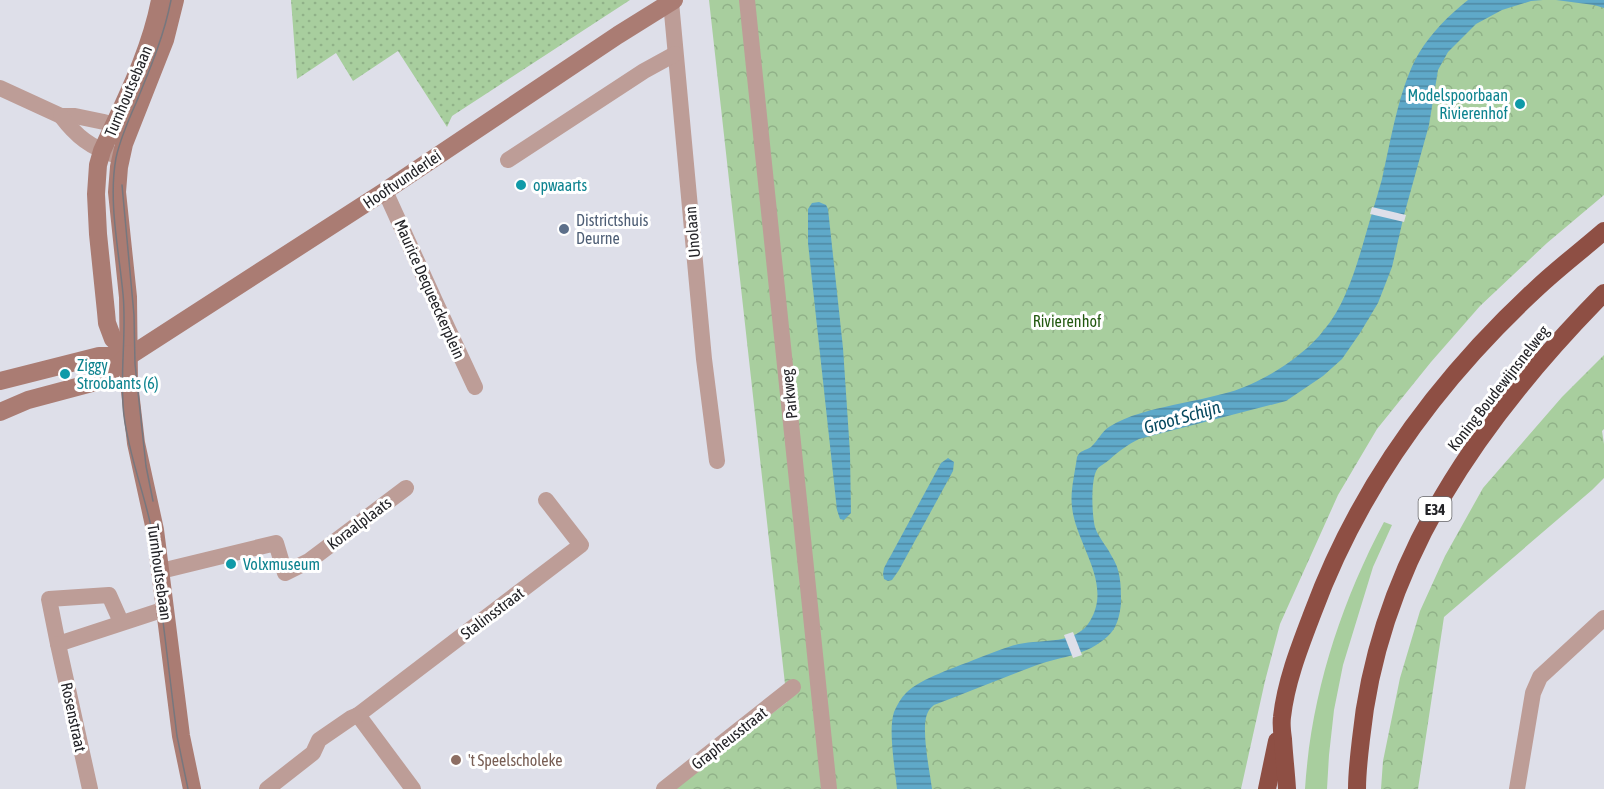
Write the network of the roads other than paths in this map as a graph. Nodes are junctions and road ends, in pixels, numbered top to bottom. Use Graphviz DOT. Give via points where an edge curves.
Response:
graph roads {
  1 [pos="160,0"];
  2 [pos="175,0"];
  3 [pos="747,0"];
  4 [pos="673,1"];
  5 [pos="675,54"];
  6 [pos="0,88"];
  7 [pos="62,116"];
  8 [pos="122,128"];
  9 [pos="102,151"];
  10 [pos="121,157"];
  11 [pos="508,160"];
  12 [pos="385,191"];
  13 [pos="1604,231"];
  14 [pos="1604,293"];
  15 [pos="129,354"];
  16 [pos="0,381"];
  17 [pos="475,387"];
  18 [pos="0,412"];
  19 [pos="717,461"];
  20 [pos="406,488"];
  21 [pos="546,500"];
  22 [pos="160,571"];
  23 [pos="165,609"];
  24 [pos="1604,618"];
  25 [pos="121,622"];
  26 [pos="58,644"];
  27 [pos="793,687"];
  28 [pos="358,715"];
  29 [pos="1281,718"];
  30 [pos="90,789"];
  31 [pos="192,789"];
  32 [pos="267,789"];
  33 [pos="413,789"];
  34 [pos="664,789"];
  35 [pos="829,789"];
  36 [pos="1267,789"];
  37 [pos="1287,789"];
  38 [pos="1357,789"];
  39 [pos="1517,789"];
  1 -- 8 [label="main road, Turnhoutsebaan"];
  2 -- 8 [label="main road, Turnhoutsebaan" via="165,40"];
  3 -- 35 [label="street, Parkweg"];
  4 -- 5 [label="street, Unolaan"];
  4 -- 12 [label="main road, Hooftvunderlei"];
  5 -- 11 [label="street"];
  5 -- 19 [label="street, Unolaan"];
  6 -- 7 [label="street"];
  7 -- 8 [label="street"];
  7 -- 9 [label="street" via="70,128"];
  8 -- 9 [label="main road, Turnhoutsebaan"];
  8 -- 10 [label="main road, Turnhoutsebaan"];
  9 -- 10 [label="street"];
  9 -- 15 [label="main road, Turnhoutsebaan" via="96,194 107,323 113,339"];
  10 -- 15 [label="main road, Turnhoutsebaan" via="117,192 128,297"];
  12 -- 15 [label="main road, Hooftvunderlei"];
  12 -- 17 [label="street, Maurice Dequeeckerplein"];
  13 -- 29 [label="highway" via="1536,288 1472,353 1380,474 1322,587 1299,647"];
  14 -- 38 [label="highway, Koning Boudewijnsnelweg / E34" via="1503,408 1427,522 1405,569 1371,671"];
  15 -- 16 [label="main road" via="99,356"];
  15 -- 18 [label="main road" via="103,380 28,400"];
  15 -- 22 [label="main road, Turnhoutsebaan" via="136,444 154,522"];
  20 -- 22 [label="street, Koraalplaats" via="309,561 285,573 276,543"];
  21 -- 28 [label="street, Stalinsstraat" via="581,545"];
  22 -- 23 [label="main road, Turnhoutsebaan"];
  23 -- 25 [label="street"];
  23 -- 31 [label="main road, Turnhoutsebaan" via="181,736"];
  24 -- 39 [label="street" via="1540,677 1533,693"];
  25 -- 26 [label="street"];
  25 -- 26 [label="street, Rosenstraat" via="109,595 49,599"];
  26 -- 30 [label="street, Rosenstraat"];
  27 -- 34 [label="street, Grapheusstraat"];
  28 -- 32 [label="street, Stalinsstraat" via="319,740 313,753"];
  28 -- 33 [label="street"];
  29 -- 36 [label="highway"];
  29 -- 37 [label="highway"];
}
